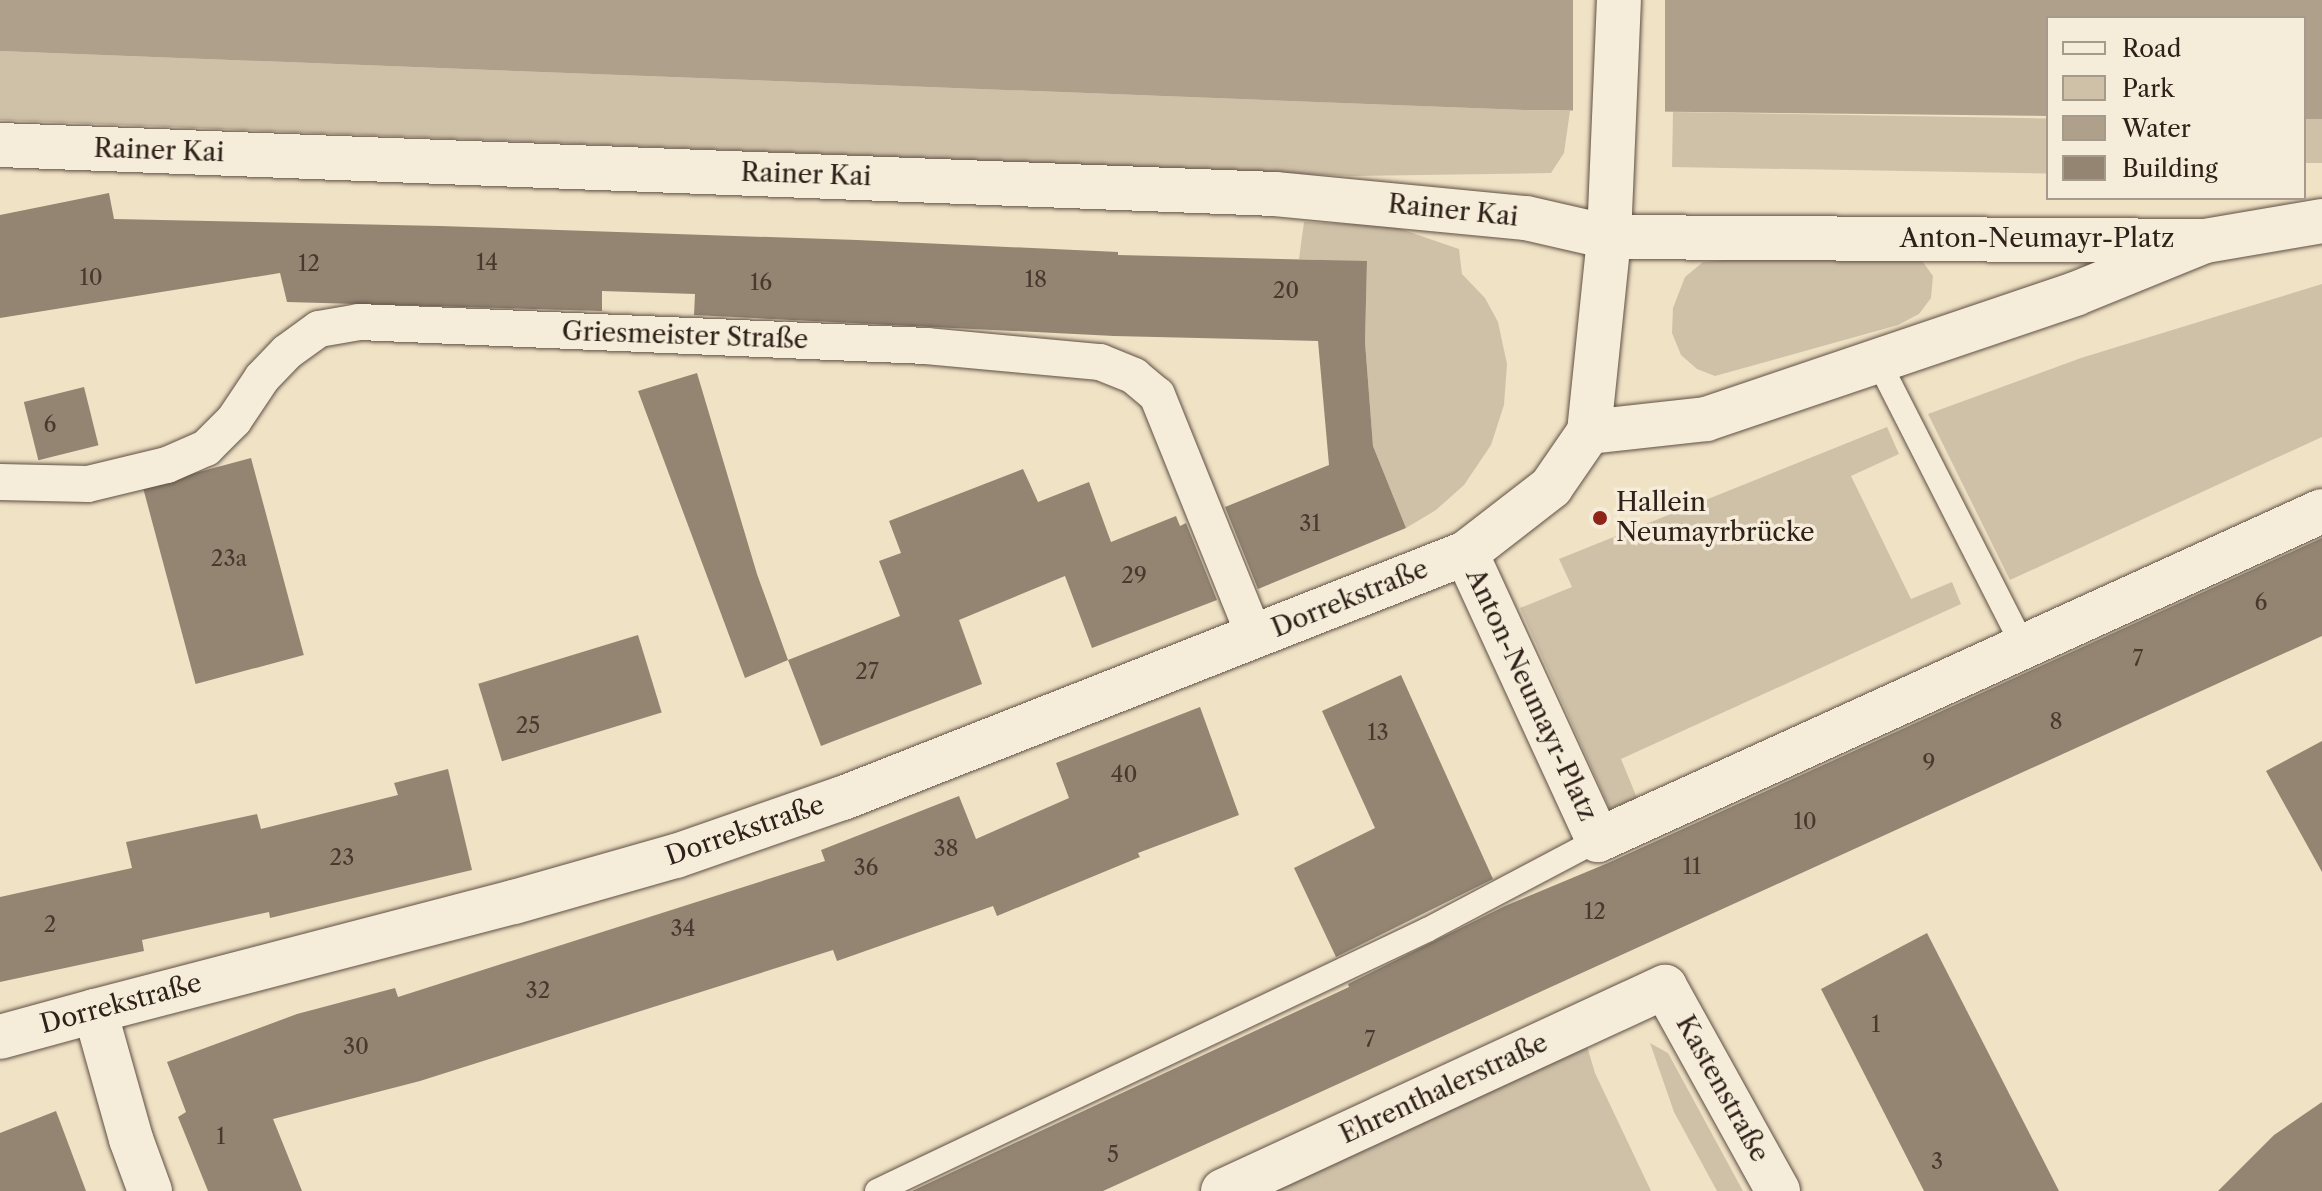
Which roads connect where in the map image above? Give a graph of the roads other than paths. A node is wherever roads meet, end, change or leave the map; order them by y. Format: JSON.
{"nodes":[{"id":1,"x":1619,"y":0,"type":"edge"},
{"id":2,"x":0,"y":145,"type":"edge"},
{"id":3,"x":2322,"y":221,"type":"edge"},
{"id":4,"x":1609,"y":237,"type":"junction"},
{"id":5,"x":2205,"y":241,"type":"junction"},
{"id":6,"x":1877,"y":359,"type":"junction"},
{"id":7,"x":1589,"y":432,"type":"junction"},
{"id":8,"x":0,"y":482,"type":"edge"},
{"id":9,"x":2322,"y":511,"type":"edge"},
{"id":10,"x":1466,"y":553,"type":"junction"},
{"id":11,"x":1255,"y":638,"type":"junction"},
{"id":12,"x":2024,"y":648,"type":"junction"},
{"id":13,"x":1598,"y":840,"type":"junction"},
{"id":14,"x":1665,"y":987,"type":"joint"},
{"id":15,"x":95,"y":1011,"type":"junction"},
{"id":16,"x":0,"y":1037,"type":"edge"},
{"id":17,"x":150,"y":1191,"type":"edge"},
{"id":18,"x":877,"y":1191,"type":"edge"},
{"id":19,"x":1223,"y":1191,"type":"edge"},
{"id":20,"x":1778,"y":1191,"type":"edge"}],
"edges":[{"from":1,"to":4,"type":"street"},
{"from":2,"to":4,"type":"street","name":"Rainer Kai"},
{"from":3,"to":5,"type":"street"},
{"from":4,"to":5,"type":"street","name":"Anton-Neumayr-Platz"},
{"from":4,"to":7,"type":"street","name":"Anton-Neumayr-Platz"},
{"from":5,"to":6,"type":"street","name":"Anton-Neumayr-Platz"},
{"from":6,"to":7,"type":"street","name":"Anton-Neumayr-Platz"},
{"from":6,"to":12,"type":"lane"},
{"from":7,"to":10,"type":"street","name":"Anton-Neumayr-Platz"},
{"from":8,"to":11,"type":"street","name":"Griesmeister Straße"},
{"from":9,"to":12,"type":"street","name":"Anton-Neumayr-Platz"},
{"from":10,"to":11,"type":"street","name":"Dorrekstraße"},
{"from":10,"to":13,"type":"street","name":"Anton-Neumayr-Platz"},
{"from":11,"to":15,"type":"street","name":"Dorrekstraße"},
{"from":12,"to":13,"type":"street","name":"Anton-Neumayr-Platz"},
{"from":13,"to":18,"type":"lane"},
{"from":14,"to":19,"type":"street","name":"Ehrenthalerstraße"},
{"from":14,"to":20,"type":"street","name":"Kastenstraße"},
{"from":15,"to":16,"type":"street","name":"Dorrekstraße"},
{"from":15,"to":17,"type":"street"}]}
